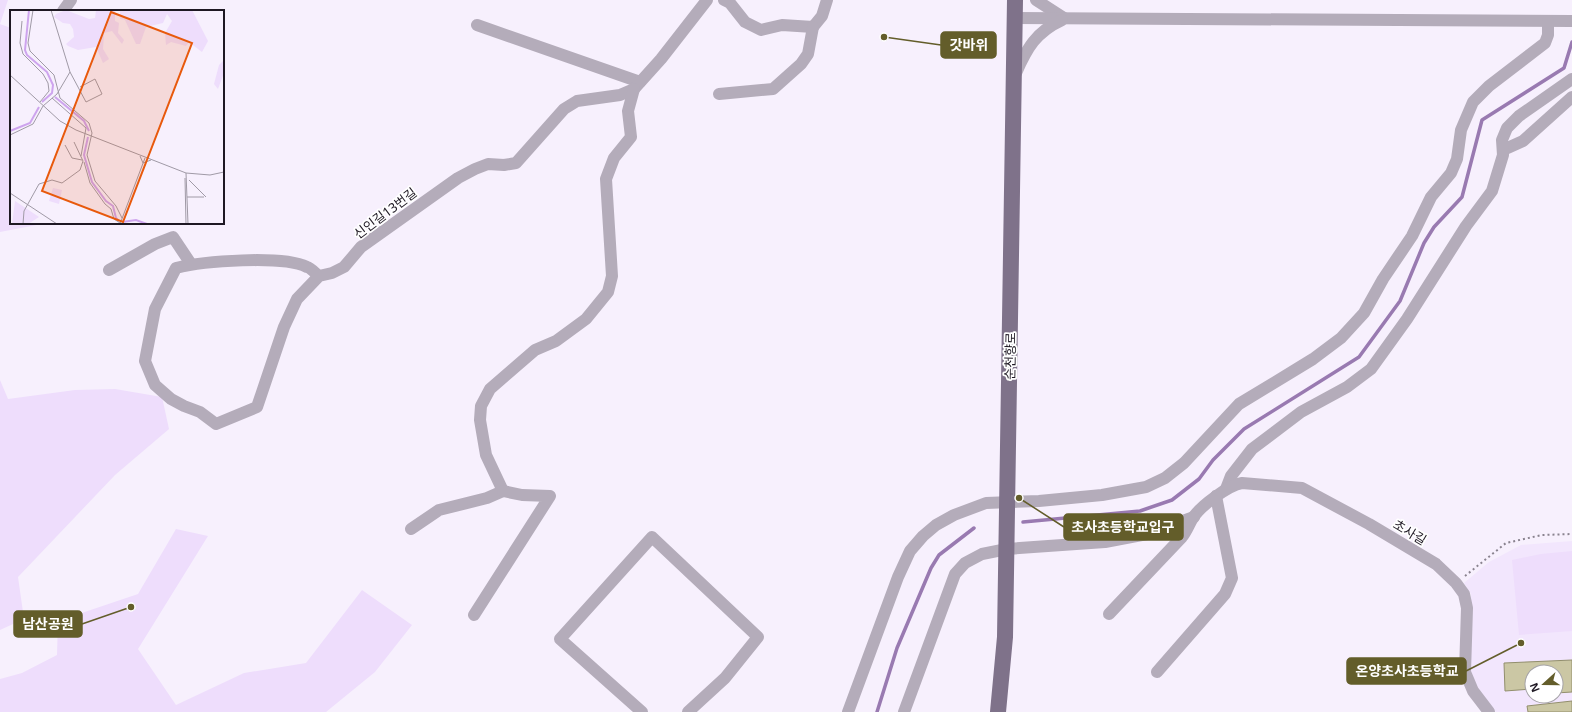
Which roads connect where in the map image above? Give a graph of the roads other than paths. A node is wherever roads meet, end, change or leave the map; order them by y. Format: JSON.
{"nodes":[{"id":1,"x":71,"y":0,"type":"edge"},
{"id":2,"x":707,"y":0,"type":"edge"},
{"id":3,"x":724,"y":0,"type":"edge"},
{"id":4,"x":827,"y":0,"type":"edge"},
{"id":5,"x":1015,"y":0,"type":"edge"},
{"id":6,"x":1036,"y":0,"type":"edge"},
{"id":7,"x":64,"y":10,"type":"edge"},
{"id":8,"x":1015,"y":18,"type":"junction"},
{"id":9,"x":1065,"y":18,"type":"junction"},
{"id":10,"x":1548,"y":21,"type":"junction"},
{"id":11,"x":1572,"y":21,"type":"edge"},
{"id":12,"x":477,"y":25,"type":"dead end"},
{"id":13,"x":814,"y":28,"type":"junction"},
{"id":14,"x":1014,"y":76,"type":"junction"},
{"id":15,"x":1572,"y":79,"type":"edge"},
{"id":16,"x":637,"y":85,"type":"junction"},
{"id":17,"x":719,"y":94,"type":"dead end"},
{"id":18,"x":1572,"y":97,"type":"edge"},
{"id":19,"x":1503,"y":150,"type":"junction"},
{"id":20,"x":191,"y":264,"type":"junction"},
{"id":21,"x":109,"y":270,"type":"dead end"},
{"id":22,"x":318,"y":276,"type":"junction"},
{"id":23,"x":503,"y":491,"type":"junction"},
{"id":24,"x":1221,"y":493,"type":"junction"},
{"id":25,"x":1008,"y":502,"type":"junction"},
{"id":26,"x":1194,"y":517,"type":"junction"},
{"id":27,"x":411,"y":529,"type":"dead end"},
{"id":28,"x":1007,"y":550,"type":"junction"},
{"id":29,"x":1109,"y":614,"type":"dead end"},
{"id":30,"x":474,"y":615,"type":"dead end"},
{"id":31,"x":1157,"y":672,"type":"dead end"},
{"id":32,"x":642,"y":712,"type":"edge"},
{"id":33,"x":688,"y":712,"type":"edge"},
{"id":34,"x":848,"y":712,"type":"edge"},
{"id":35,"x":904,"y":712,"type":"edge"},
{"id":36,"x":998,"y":712,"type":"edge"},
{"id":37,"x":1488,"y":712,"type":"edge"}],
"edges":[{"from":1,"to":7,"type":"street"},
{"from":2,"to":16,"type":"street","name":"신인길13번길"},
{"from":3,"to":13,"type":"street"},
{"from":4,"to":13,"type":"street"},
{"from":5,"to":8,"type":"main road","name":"순천향로"},
{"from":6,"to":9,"type":"street"},
{"from":8,"to":9,"type":"street"},
{"from":8,"to":14,"type":"main road","name":"순천향로"},
{"from":9,"to":10,"type":"street"},
{"from":9,"to":14,"type":"street"},
{"from":10,"to":11,"type":"street"},
{"from":10,"to":25,"type":"street"},
{"from":12,"to":16,"type":"street"},
{"from":13,"to":17,"type":"street"},
{"from":14,"to":25,"type":"main road","name":"순천향로"},
{"from":15,"to":19,"type":"street"},
{"from":16,"to":22,"type":"street","name":"신인길13번길"},
{"from":16,"to":23,"type":"street"},
{"from":18,"to":19,"type":"street"},
{"from":19,"to":24,"type":"street"},
{"from":20,"to":21,"type":"street"},
{"from":20,"to":22,"type":"street"},
{"from":20,"to":22,"type":"street"},
{"from":23,"to":27,"type":"street"},
{"from":23,"to":30,"type":"street"},
{"from":24,"to":26,"type":"street"},
{"from":24,"to":31,"type":"street"},
{"from":24,"to":37,"type":"street","name":"초사길"},
{"from":25,"to":28,"type":"main road","name":"순천향로"},
{"from":25,"to":34,"type":"street"},
{"from":26,"to":28,"type":"street"},
{"from":26,"to":29,"type":"street"},
{"from":28,"to":35,"type":"street"},
{"from":28,"to":36,"type":"main road","name":"순천향로"},
{"from":32,"to":33,"type":"street"}]}
